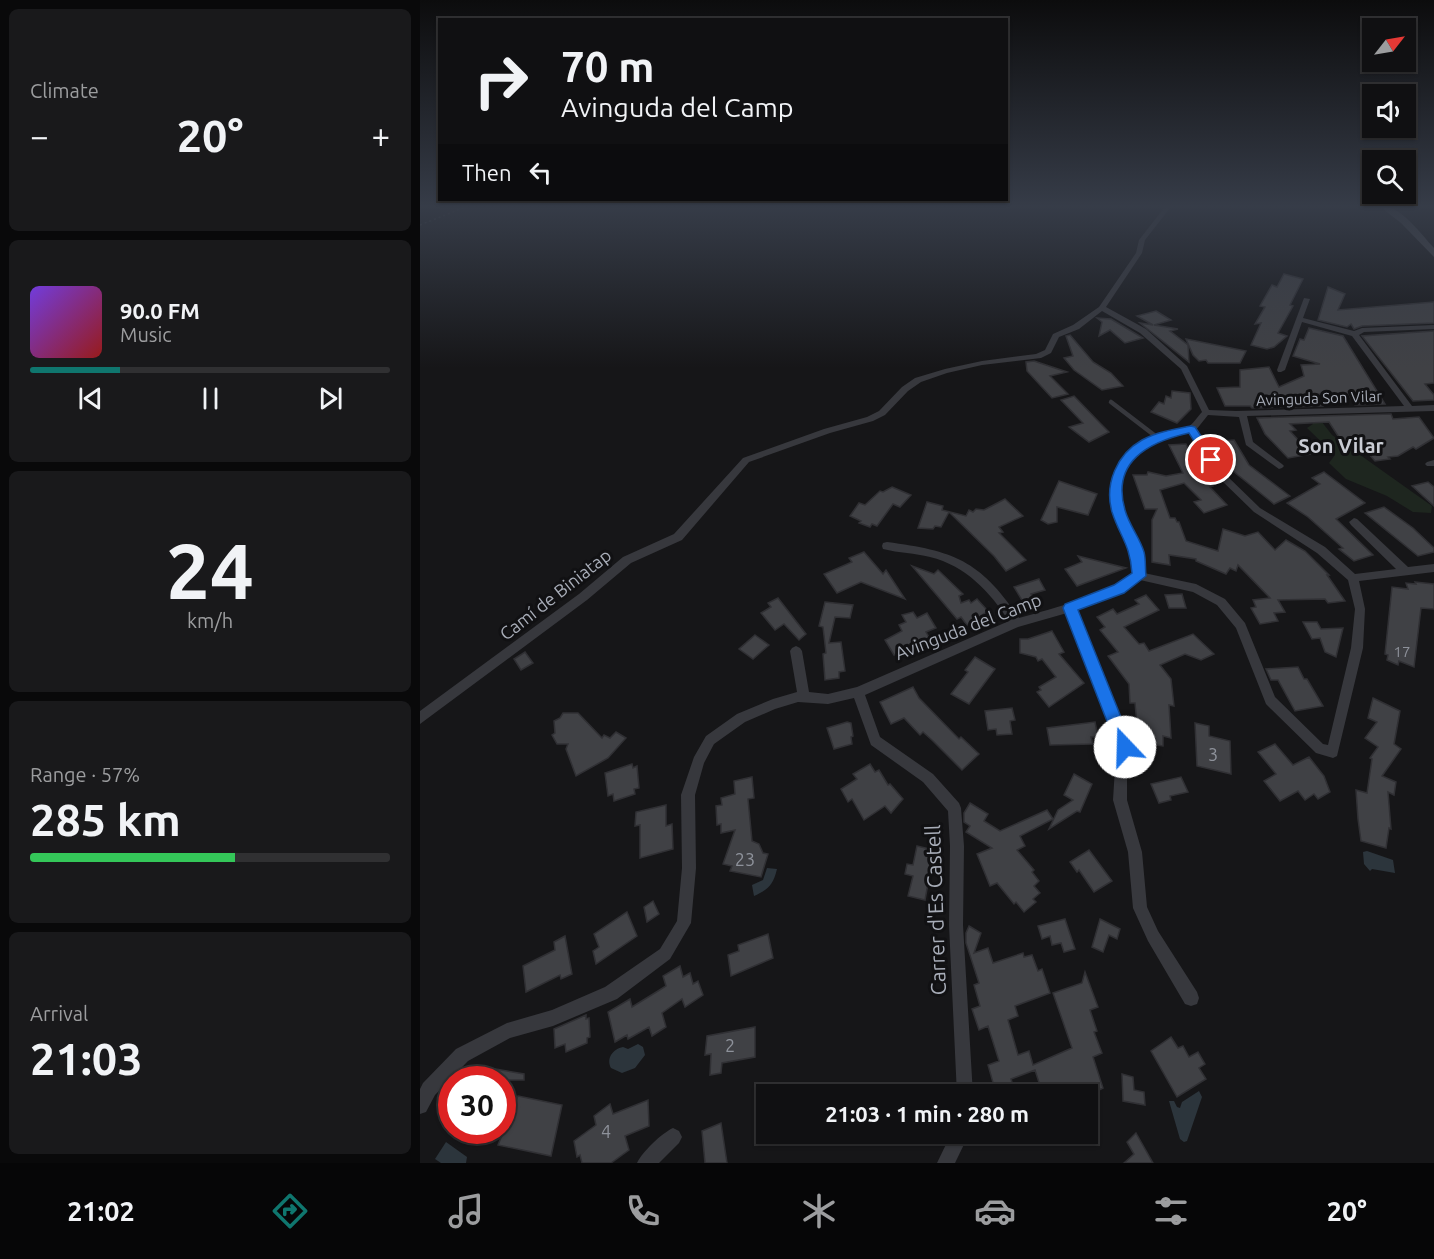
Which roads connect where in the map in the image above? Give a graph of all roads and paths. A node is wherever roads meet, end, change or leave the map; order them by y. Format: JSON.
{"nodes":[{"id":1,"x":1135,"y":259,"type":"edge"},
{"id":2,"x":1306,"y":299,"type":"dead end"},
{"id":3,"x":1102,"y":308,"type":"junction"},
{"id":4,"x":1300,"y":319,"type":"junction"},
{"id":5,"x":1434,"y":327,"type":"edge"},
{"id":6,"x":1355,"y":334,"type":"junction"},
{"id":7,"x":1281,"y":370,"type":"dead end"},
{"id":8,"x":1111,"y":402,"type":"dead end"},
{"id":9,"x":1434,"y":408,"type":"edge"},
{"id":10,"x":1410,"y":409,"type":"junction"},
{"id":11,"x":1206,"y":412,"type":"junction"},
{"id":12,"x":1242,"y":413,"type":"junction"},
{"id":13,"x":1191,"y":429,"type":"junction"},
{"id":14,"x":1158,"y":438,"type":"junction"},
{"id":15,"x":1279,"y":466,"type":"dead end"},
{"id":16,"x":1354,"y":522,"type":"dead end"},
{"id":17,"x":887,"y":546,"type":"dead end"},
{"id":18,"x":1434,"y":568,"type":"edge"},
{"id":19,"x":1404,"y":570,"type":"junction"},
{"id":20,"x":1139,"y":576,"type":"junction"},
{"id":21,"x":1353,"y":578,"type":"junction"},
{"id":22,"x":1070,"y":608,"type":"junction"},
{"id":23,"x":1016,"y":623,"type":"junction"},
{"id":24,"x":796,"y":651,"type":"dead end"},
{"id":25,"x":858,"y":692,"type":"junction"},
{"id":26,"x":804,"y":698,"type":"junction"},
{"id":27,"x":420,"y":718,"type":"edge"},
{"id":28,"x":1191,"y":998,"type":"dead end"},
{"id":29,"x":964,"y":1084,"type":"edge"},
{"id":30,"x":420,"y":1106,"type":"edge"},
{"id":31,"x":673,"y":1137,"type":"dead end"},
{"id":32,"x":955,"y":1144,"type":"edge"},
{"id":33,"x":646,"y":1163,"type":"edge"},
{"id":34,"x":946,"y":1163,"type":"edge"}],
"edges":[{"from":1,"to":3,"type":"street","name":"Camí de Biniatap"},
{"from":2,"to":4,"type":"street"},
{"from":3,"to":11,"type":"street"},
{"from":3,"to":27,"type":"street","name":"Camí de Biniatap"},
{"from":4,"to":6,"type":"street"},
{"from":4,"to":7,"type":"street"},
{"from":5,"to":6,"type":"street"},
{"from":6,"to":10,"type":"street"},
{"from":8,"to":14,"type":"lane"},
{"from":9,"to":10,"type":"street","name":"Avinguda Son Vilar"},
{"from":10,"to":12,"type":"street","name":"Avinguda Son Vilar"},
{"from":11,"to":12,"type":"street","name":"Avinguda Son Vilar"},
{"from":11,"to":13,"type":"street"},
{"from":12,"to":15,"type":"street"},
{"from":13,"to":14,"type":"street"},
{"from":13,"to":21,"type":"street"},
{"from":14,"to":20,"type":"street"},
{"from":16,"to":19,"type":"street"},
{"from":17,"to":23,"type":"street"},
{"from":18,"to":19,"type":"street"},
{"from":19,"to":21,"type":"street"},
{"from":20,"to":21,"type":"street"},
{"from":20,"to":22,"type":"street","name":"Avinguda del Camp"},
{"from":22,"to":23,"type":"street","name":"Avinguda del Camp"},
{"from":22,"to":28,"type":"street"},
{"from":23,"to":25,"type":"street","name":"Avinguda del Camp"},
{"from":24,"to":26,"type":"street"},
{"from":25,"to":26,"type":"street","name":"Avinguda del Camp"},
{"from":25,"to":29,"type":"street","name":"Carrer d'Es Castell"},
{"from":26,"to":30,"type":"street","name":"Avinguda del Camp"},
{"from":31,"to":33,"type":"street"},
{"from":32,"to":34,"type":"street"}]}
